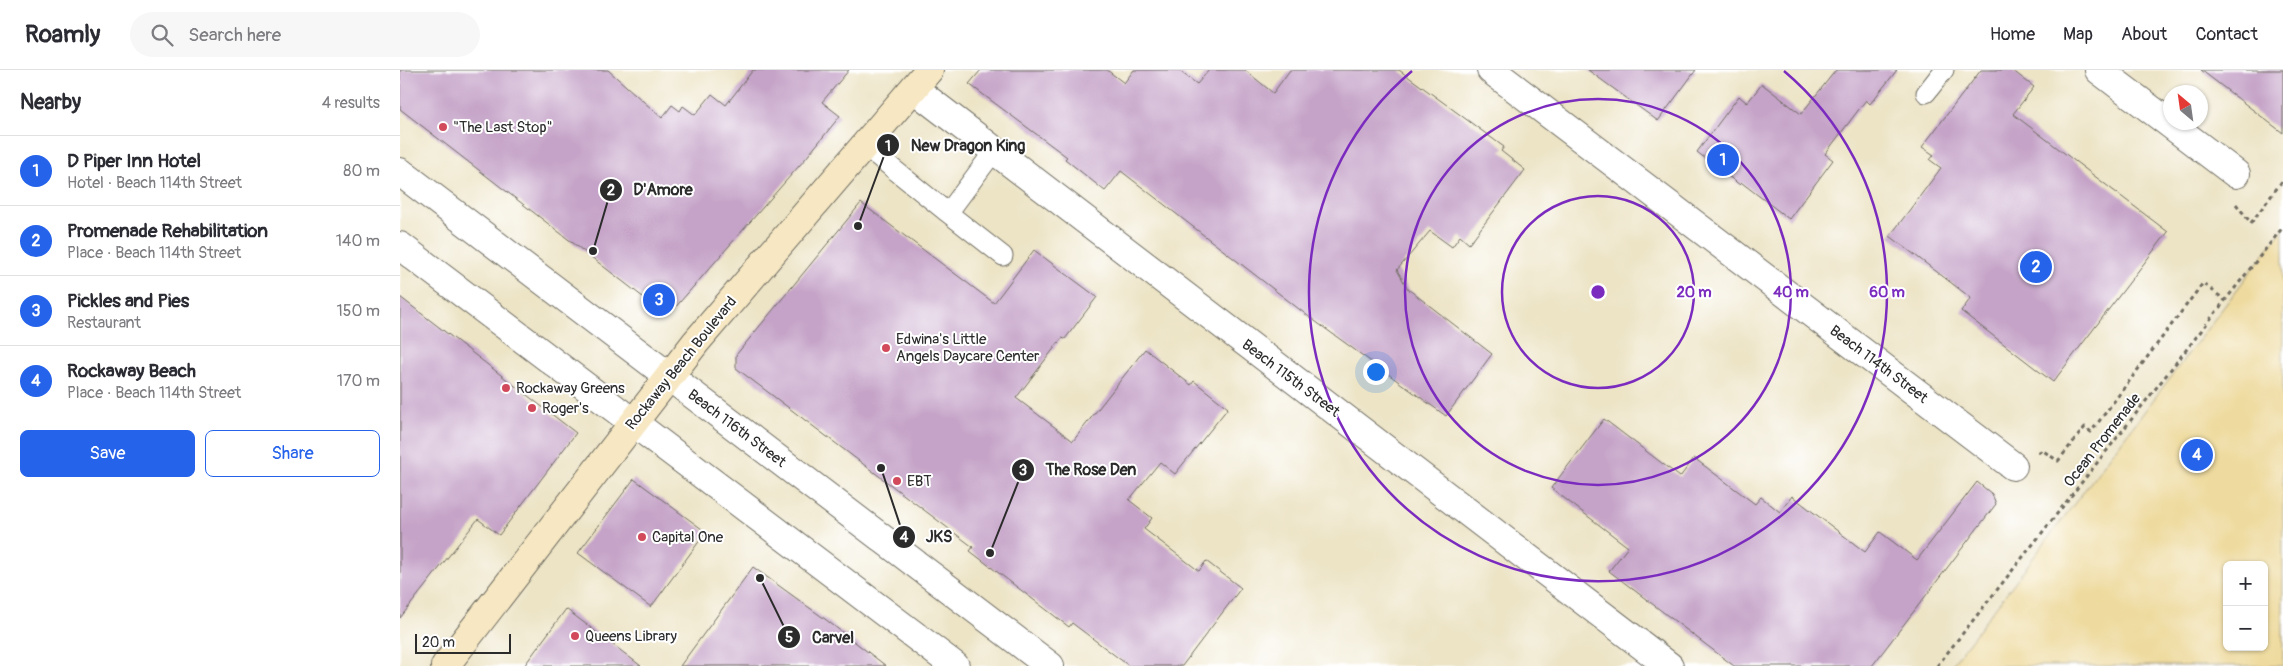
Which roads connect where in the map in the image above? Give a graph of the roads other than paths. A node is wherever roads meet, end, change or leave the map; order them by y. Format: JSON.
{"nodes":[{"id":1,"x":1491,"y":70,"type":"edge"},
{"id":2,"x":1944,"y":70,"type":"edge"},
{"id":3,"x":2099,"y":70,"type":"edge"},
{"id":4,"x":922,"y":80,"type":"edge"},
{"id":5,"x":1926,"y":93,"type":"dead end"},
{"id":6,"x":865,"y":146,"type":"junction"},
{"id":7,"x":994,"y":151,"type":"junction"},
{"id":8,"x":400,"y":172,"type":"edge"},
{"id":9,"x":2236,"y":174,"type":"dead end"},
{"id":10,"x":948,"y":213,"type":"junction"},
{"id":11,"x":400,"y":246,"type":"edge"},
{"id":12,"x":1003,"y":256,"type":"dead end"},
{"id":13,"x":669,"y":375,"type":"junction"},
{"id":14,"x":632,"y":423,"type":"junction"},
{"id":15,"x":2014,"y":466,"type":"road end"},
{"id":16,"x":445,"y":666,"type":"edge"},
{"id":17,"x":955,"y":666,"type":"edge"},
{"id":18,"x":1050,"y":666,"type":"edge"},
{"id":19,"x":1669,"y":666,"type":"edge"}],
"edges":[{"from":1,"to":15,"type":"street","name":"Beach 114th Street"},
{"from":2,"to":5,"type":"lane"},
{"from":3,"to":9,"type":"street"},
{"from":4,"to":6,"type":"street","name":"Rockaway Beach Boulevard"},
{"from":4,"to":7,"type":"street","name":"Beach 115th Street"},
{"from":6,"to":10,"type":"lane"},
{"from":6,"to":13,"type":"street","name":"Rockaway Beach Boulevard"},
{"from":7,"to":10,"type":"lane"},
{"from":7,"to":19,"type":"street","name":"Beach 115th Street"},
{"from":8,"to":13,"type":"street","name":"Beach 116th Street"},
{"from":10,"to":12,"type":"lane"},
{"from":11,"to":14,"type":"street"},
{"from":13,"to":14,"type":"street","name":"Rockaway Beach Boulevard"},
{"from":13,"to":18,"type":"street","name":"Beach 116th Street"},
{"from":14,"to":16,"type":"street","name":"Rockaway Beach Boulevard"},
{"from":14,"to":17,"type":"street"}]}
